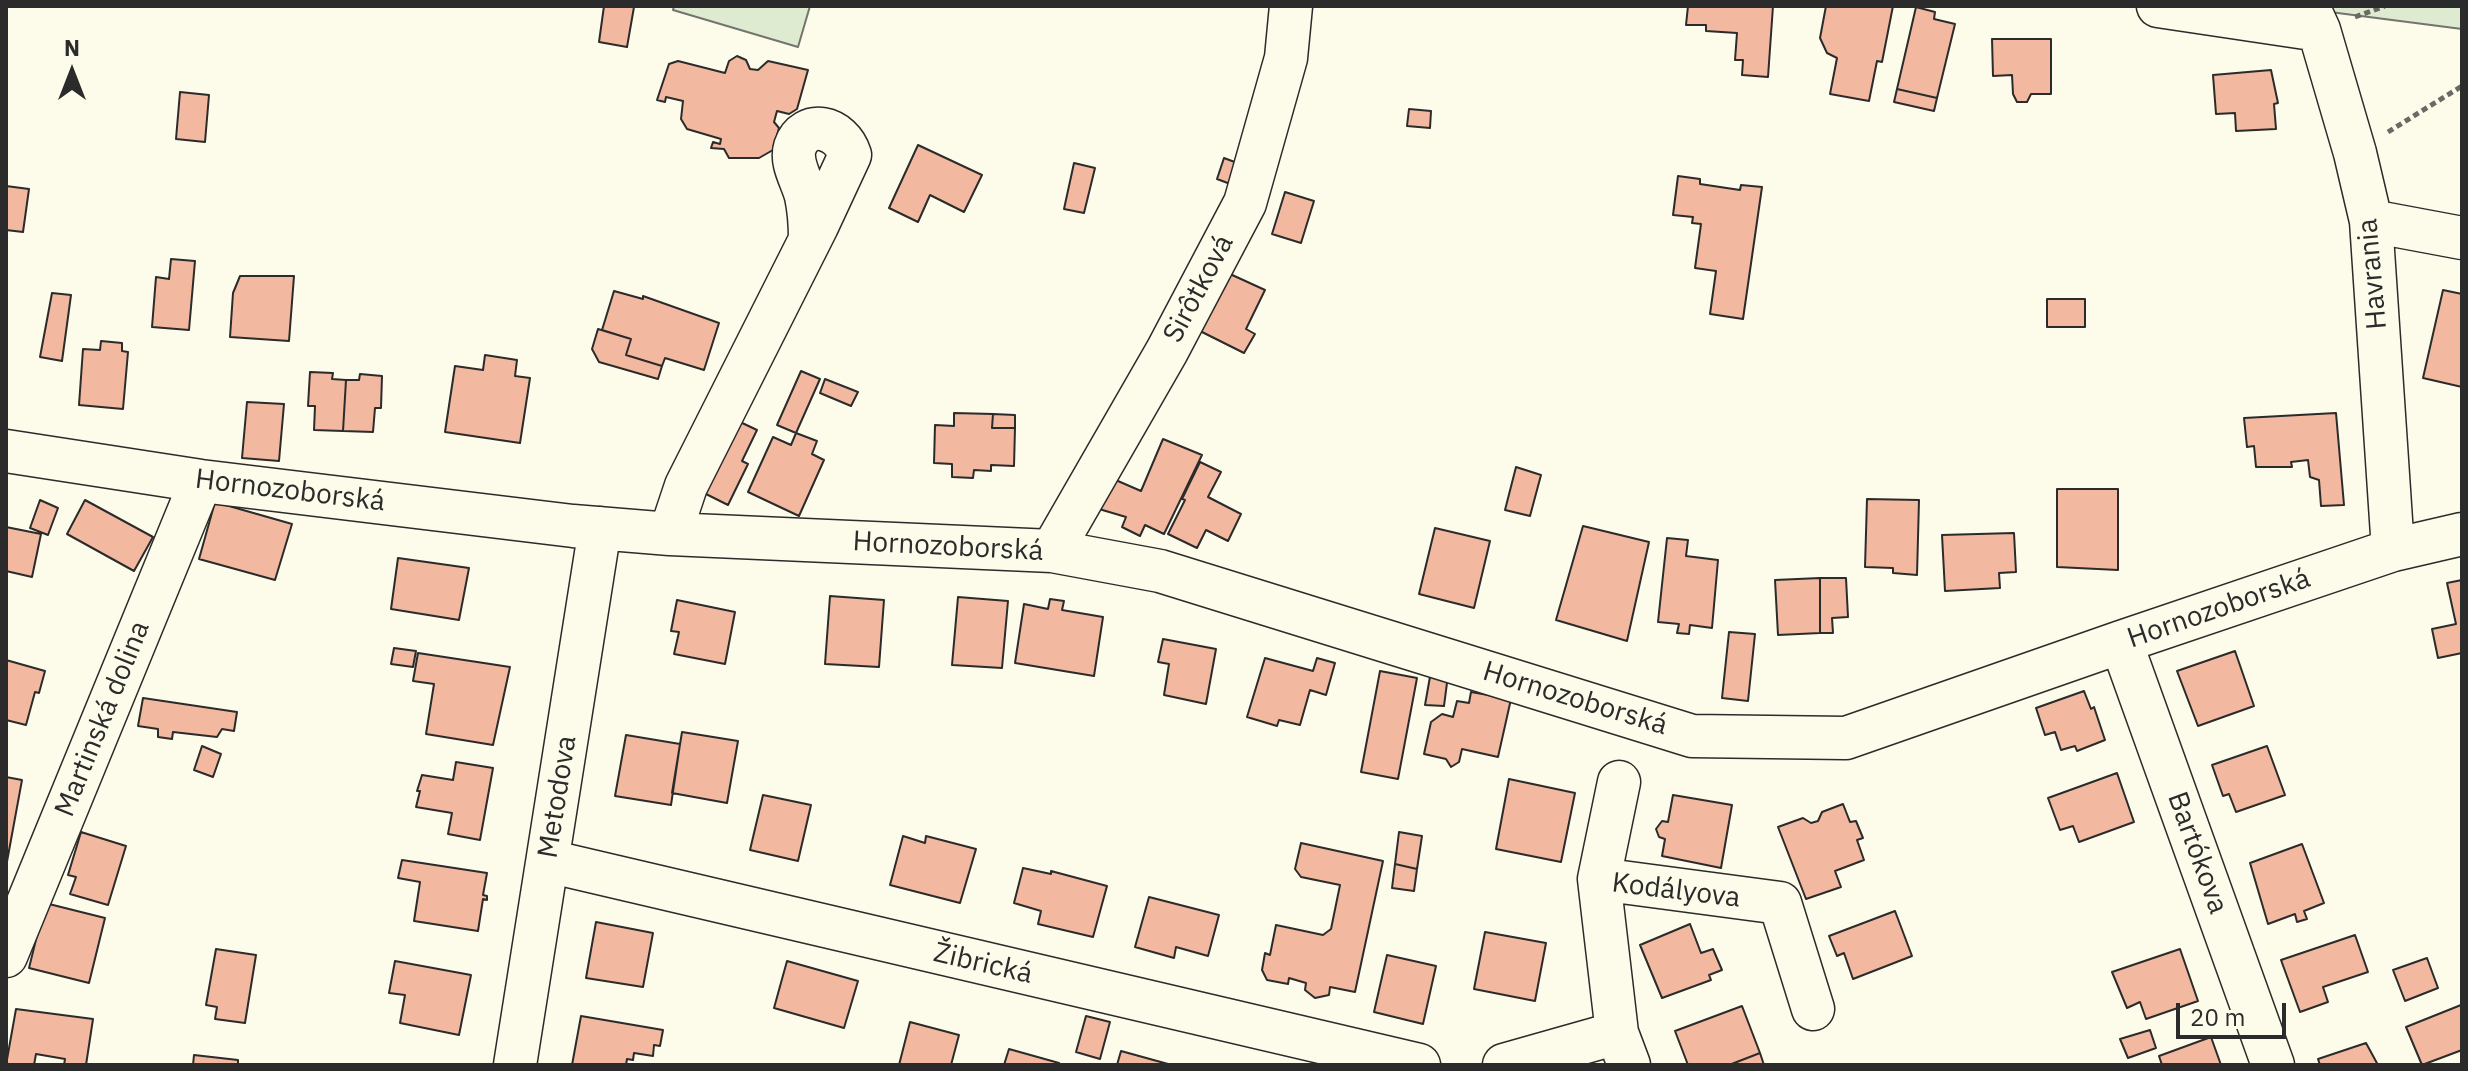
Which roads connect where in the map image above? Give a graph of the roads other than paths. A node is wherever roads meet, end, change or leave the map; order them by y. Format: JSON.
{"nodes":[{"id":1,"x":1291,"y":6,"type":"edge"},
{"id":2,"x":2158,"y":6,"type":"edge"},
{"id":3,"x":2314,"y":18,"type":"edge"},
{"id":4,"x":2371,"y":221,"type":"junction"},
{"id":5,"x":2462,"y":238,"type":"edge"},
{"id":6,"x":810,"y":240,"type":"dead end"},
{"id":7,"x":6,"y":451,"type":"edge"},
{"id":8,"x":201,"y":481,"type":"junction"},
{"id":9,"x":600,"y":528,"type":"junction"},
{"id":10,"x":670,"y":534,"type":"junction"},
{"id":11,"x":2462,"y":534,"type":"edge"},
{"id":12,"x":2393,"y":550,"type":"junction"},
{"id":13,"x":1052,"y":551,"type":"junction"},
{"id":14,"x":2121,"y":642,"type":"junction"},
{"id":15,"x":1619,"y":782,"type":"dead end"},
{"id":16,"x":548,"y":861,"type":"junction"},
{"id":17,"x":1599,"y":879,"type":"junction"},
{"id":18,"x":6,"y":956,"type":"edge"},
{"id":19,"x":1813,"y":1009,"type":"dead end"},
{"id":20,"x":1623,"y":1049,"type":"edge"},
{"id":21,"x":515,"y":1065,"type":"edge"},
{"id":22,"x":1419,"y":1065,"type":"edge"},
{"id":23,"x":1504,"y":1065,"type":"edge"},
{"id":24,"x":2273,"y":1065,"type":"edge"}],
"edges":[{"from":1,"to":13,"type":"street","name":"Sirôtková"},
{"from":2,"to":3,"type":"street"},
{"from":3,"to":4,"type":"street","name":"Havrania"},
{"from":4,"to":5,"type":"street"},
{"from":4,"to":12,"type":"street","name":"Havrania"},
{"from":6,"to":10,"type":"street"},
{"from":7,"to":8,"type":"street","name":"Hornozoborská"},
{"from":8,"to":9,"type":"street","name":"Hornozoborská"},
{"from":8,"to":18,"type":"street","name":"Martinská dolina"},
{"from":9,"to":10,"type":"street","name":"Hornozoborská"},
{"from":9,"to":16,"type":"street","name":"Metodova"},
{"from":10,"to":13,"type":"street","name":"Hornozoborská"},
{"from":11,"to":12,"type":"street","name":"Hornozoborská"},
{"from":12,"to":14,"type":"street","name":"Hornozoborská"},
{"from":13,"to":14,"type":"street","name":"Hornozoborská"},
{"from":14,"to":24,"type":"street","name":"Bartókova"},
{"from":15,"to":17,"type":"street"},
{"from":16,"to":21,"type":"street","name":"Metodova"},
{"from":16,"to":22,"type":"street","name":"Žibrická"},
{"from":17,"to":19,"type":"street","name":"Kodályova"},
{"from":17,"to":20,"type":"street","name":"Kodályova"},
{"from":20,"to":23,"type":"street"}]}
